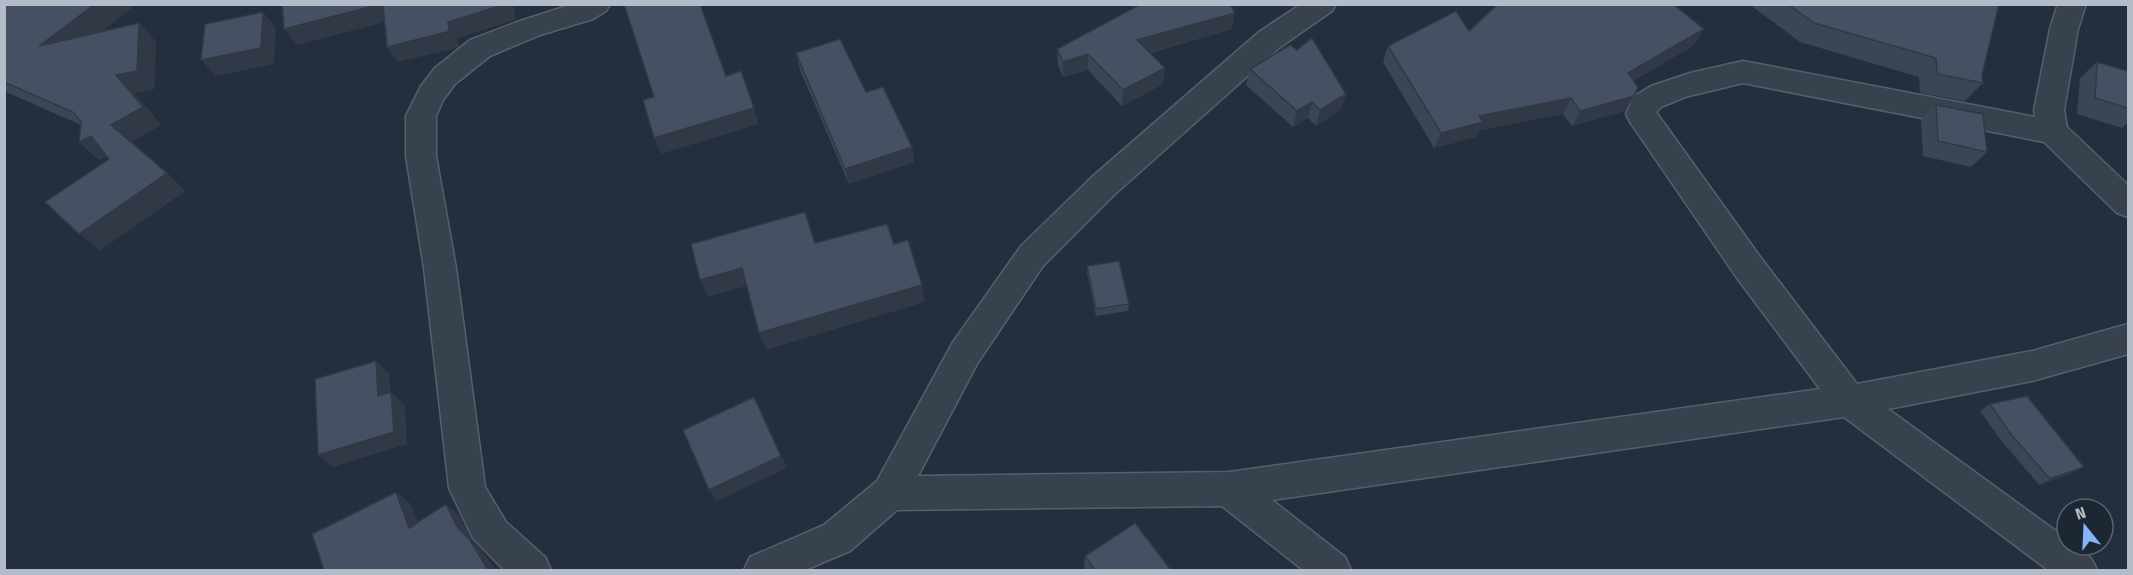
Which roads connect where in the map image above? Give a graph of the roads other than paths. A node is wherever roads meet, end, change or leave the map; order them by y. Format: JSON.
{"nodes":[{"id":1,"x":596,"y":4,"type":"edge"},
{"id":2,"x":1322,"y":4,"type":"edge"},
{"id":3,"x":2072,"y":4,"type":"edge"},
{"id":4,"x":2053,"y":132,"type":"junction"},
{"id":5,"x":2128,"y":204,"type":"edge"},
{"id":6,"x":2128,"y":339,"type":"edge"},
{"id":7,"x":1849,"y":401,"type":"junction"},
{"id":8,"x":1229,"y":489,"type":"junction"},
{"id":9,"x":890,"y":493,"type":"junction"},
{"id":10,"x":532,"y":570,"type":"edge"},
{"id":11,"x":763,"y":570,"type":"edge"},
{"id":12,"x":1332,"y":570,"type":"edge"},
{"id":13,"x":2079,"y":570,"type":"edge"}],
"edges":[{"from":1,"to":10,"type":"street"},
{"from":2,"to":9,"type":"street"},
{"from":3,"to":4,"type":"street"},
{"from":4,"to":5,"type":"street"},
{"from":4,"to":7,"type":"street"},
{"from":6,"to":7,"type":"street"},
{"from":7,"to":8,"type":"street"},
{"from":7,"to":13,"type":"street"},
{"from":8,"to":9,"type":"street"},
{"from":8,"to":12,"type":"street"},
{"from":9,"to":11,"type":"street"}]}
